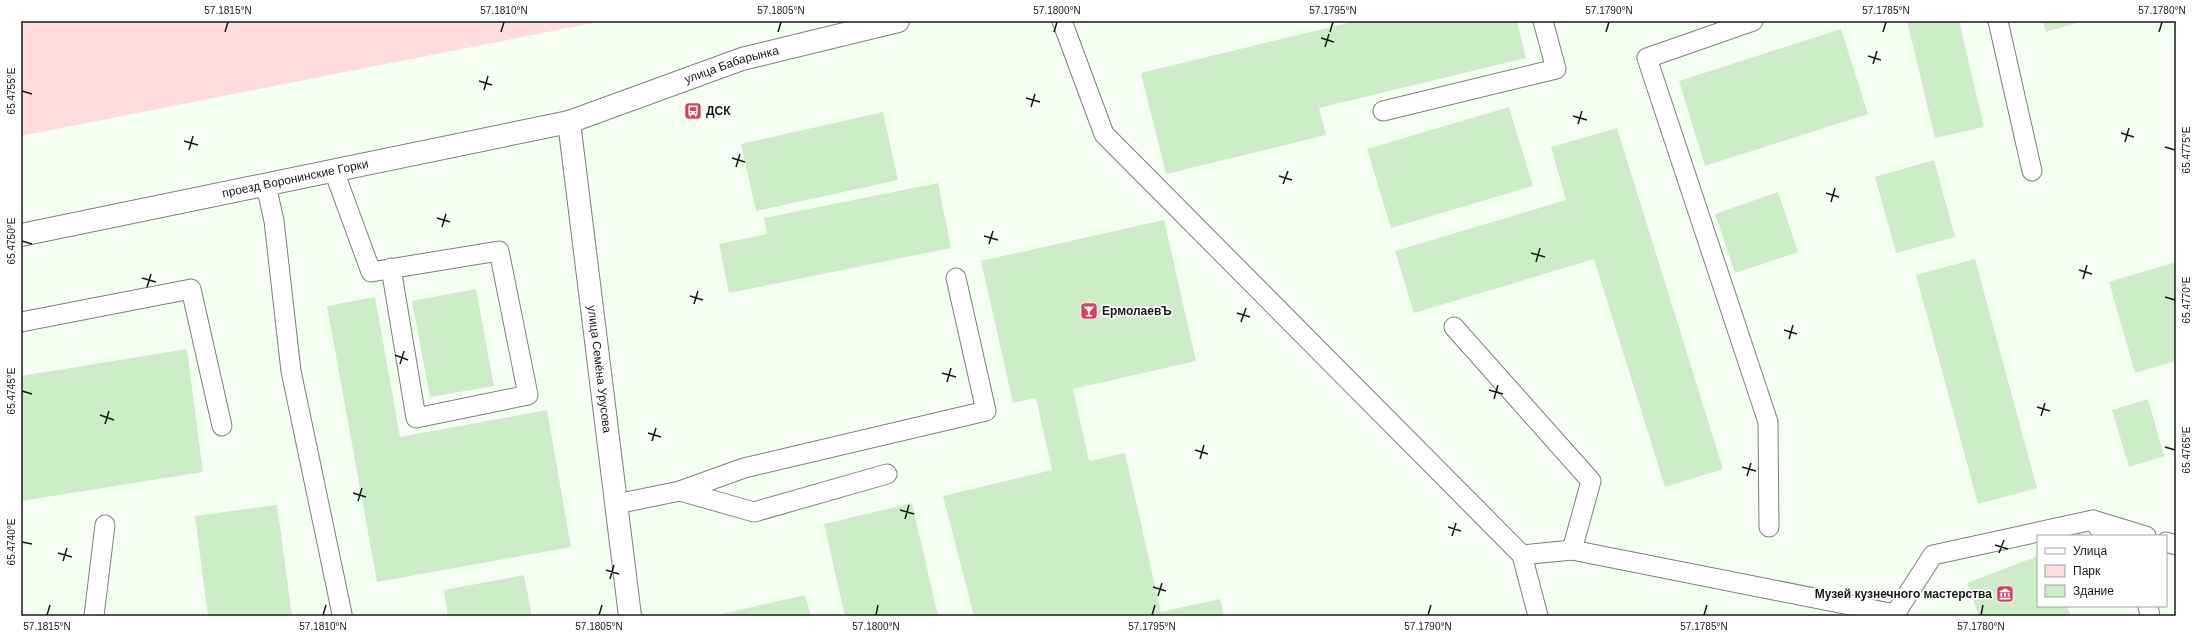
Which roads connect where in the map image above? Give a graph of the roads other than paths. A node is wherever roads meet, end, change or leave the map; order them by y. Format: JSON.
{"nodes":[{"id":1,"x":898,"y":21,"type":"edge"},
{"id":2,"x":1062,"y":21,"type":"edge"},
{"id":3,"x":1543,"y":21,"type":"edge"},
{"id":4,"x":1753,"y":21,"type":"edge"},
{"id":5,"x":1998,"y":21,"type":"edge"},
{"id":6,"x":1383,"y":111,"type":"dead end"},
{"id":7,"x":569,"y":122,"type":"junction"},
{"id":8,"x":334,"y":171,"type":"junction"},
{"id":9,"x":2032,"y":171,"type":"dead end"},
{"id":10,"x":266,"y":185,"type":"junction"},
{"id":11,"x":21,"y":235,"type":"edge"},
{"id":12,"x":391,"y":268,"type":"junction"},
{"id":13,"x":956,"y":278,"type":"dead end"},
{"id":14,"x":21,"y":322,"type":"edge"},
{"id":15,"x":1454,"y":327,"type":"dead end"},
{"id":16,"x":222,"y":426,"type":"dead end"},
{"id":17,"x":887,"y":474,"type":"dead end"},
{"id":18,"x":680,"y":491,"type":"junction"},
{"id":19,"x":616,"y":504,"type":"junction"},
{"id":20,"x":2093,"y":520,"type":"junction"},
{"id":21,"x":105,"y":526,"type":"dead end"},
{"id":22,"x":1769,"y":528,"type":"dead end"},
{"id":23,"x":2104,"y":535,"type":"edge"},
{"id":24,"x":2143,"y":535,"type":"edge"},
{"id":25,"x":1572,"y":550,"type":"junction"},
{"id":26,"x":1522,"y":555,"type":"junction"},
{"id":27,"x":342,"y":614,"type":"dead end"},
{"id":28,"x":1896,"y":615,"type":"edge"},
{"id":29,"x":94,"y":616,"type":"edge"},
{"id":30,"x":630,"y":616,"type":"edge"},
{"id":31,"x":1538,"y":616,"type":"edge"}],
"edges":[{"from":1,"to":7,"type":"street","name":"улица Бабарынка"},
{"from":2,"to":26,"type":"lane"},
{"from":3,"to":6,"type":"lane"},
{"from":4,"to":22,"type":"lane"},
{"from":5,"to":9,"type":"lane"},
{"from":7,"to":8,"type":"street","name":"проезд Воронинские Горки"},
{"from":7,"to":19,"type":"street","name":"улица Семёна Урусова"},
{"from":8,"to":10,"type":"street","name":"проезд Воронинские Горки"},
{"from":8,"to":12,"type":"lane"},
{"from":10,"to":11,"type":"street","name":"проезд Воронинские Горки"},
{"from":10,"to":27,"type":"lane"},
{"from":12,"to":12,"type":"lane"},
{"from":13,"to":18,"type":"lane"},
{"from":14,"to":16,"type":"lane"},
{"from":15,"to":25,"type":"lane"},
{"from":17,"to":18,"type":"lane"},
{"from":18,"to":19,"type":"lane"},
{"from":19,"to":30,"type":"street","name":"улица Семёна Урусова"},
{"from":20,"to":23,"type":"lane"},
{"from":20,"to":24,"type":"lane"},
{"from":20,"to":28,"type":"lane"},
{"from":21,"to":29,"type":"lane"},
{"from":25,"to":26,"type":"lane"},
{"from":25,"to":28,"type":"lane"},
{"from":26,"to":31,"type":"lane"}]}
